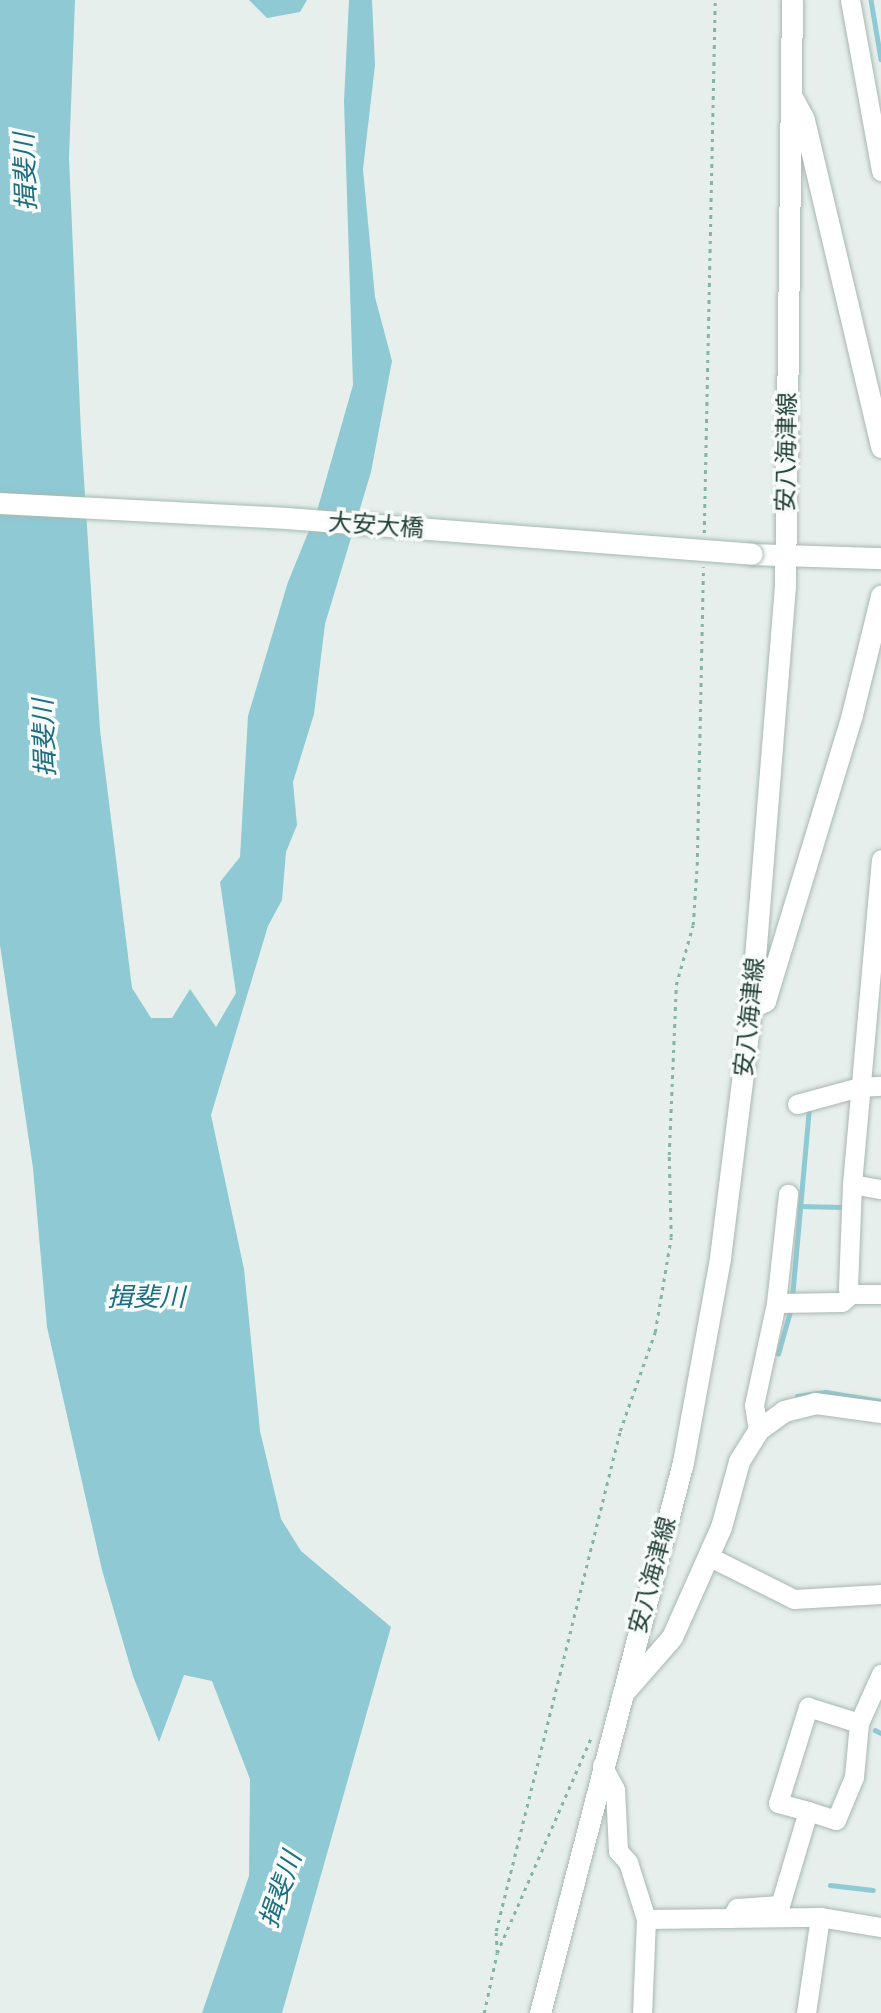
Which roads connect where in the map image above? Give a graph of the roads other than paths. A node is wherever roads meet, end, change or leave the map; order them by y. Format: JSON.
{"nodes":[{"id":1,"x":792,"y":0,"type":"edge"},
{"id":2,"x":850,"y":0,"type":"edge"},
{"id":3,"x":790,"y":94,"type":"junction"},
{"id":4,"x":881,"y":171,"type":"edge"},
{"id":5,"x":881,"y":447,"type":"edge"},
{"id":6,"x":0,"y":503,"type":"edge"},
{"id":7,"x":785,"y":553,"type":"junction"},
{"id":8,"x":881,"y":558,"type":"edge"},
{"id":9,"x":881,"y":596,"type":"edge"},
{"id":10,"x":881,"y":859,"type":"edge"},
{"id":11,"x":751,"y":1008,"type":"junction"},
{"id":12,"x":881,"y":1086,"type":"edge"},
{"id":13,"x":859,"y":1087,"type":"junction"},
{"id":14,"x":797,"y":1104,"type":"dead end"},
{"id":15,"x":852,"y":1184,"type":"junction"},
{"id":16,"x":881,"y":1189,"type":"edge"},
{"id":17,"x":788,"y":1194,"type":"dead end"},
{"id":18,"x":851,"y":1294,"type":"junction"},
{"id":19,"x":881,"y":1294,"type":"edge"},
{"id":20,"x":776,"y":1303,"type":"junction"},
{"id":21,"x":881,"y":1412,"type":"edge"},
{"id":22,"x":758,"y":1430,"type":"junction"},
{"id":23,"x":708,"y":1556,"type":"junction"},
{"id":24,"x":881,"y":1594,"type":"edge"},
{"id":25,"x":881,"y":1674,"type":"edge"},
{"id":26,"x":622,"y":1693,"type":"junction"},
{"id":27,"x":859,"y":1723,"type":"junction"},
{"id":28,"x":602,"y":1765,"type":"junction"},
{"id":29,"x":808,"y":1811,"type":"junction"},
{"id":30,"x":820,"y":1917,"type":"junction"},
{"id":31,"x":732,"y":1918,"type":"junction"},
{"id":32,"x":646,"y":1919,"type":"junction"},
{"id":33,"x":881,"y":1927,"type":"edge"},
{"id":34,"x":540,"y":2013,"type":"edge"},
{"id":35,"x":642,"y":2013,"type":"edge"},
{"id":36,"x":806,"y":2013,"type":"edge"}],
"edges":[{"from":1,"to":3,"type":"main road","name":"安八海津線"},
{"from":2,"to":4,"type":"street"},
{"from":3,"to":5,"type":"main road"},
{"from":3,"to":7,"type":"main road","name":"安八海津線"},
{"from":6,"to":7,"type":"main road","name":"大安大橋","bridge":true},
{"from":7,"to":8,"type":"main road","name":"大安大橋"},
{"from":7,"to":11,"type":"main road","name":"安八海津線"},
{"from":9,"to":11,"type":"main road"},
{"from":10,"to":13,"type":"street"},
{"from":11,"to":26,"type":"main road","name":"安八海津線"},
{"from":12,"to":13,"type":"street"},
{"from":13,"to":14,"type":"street"},
{"from":13,"to":15,"type":"street"},
{"from":15,"to":16,"type":"street"},
{"from":15,"to":18,"type":"street"},
{"from":17,"to":20,"type":"street"},
{"from":18,"to":19,"type":"street"},
{"from":18,"to":20,"type":"street"},
{"from":20,"to":22,"type":"street"},
{"from":21,"to":22,"type":"main road"},
{"from":22,"to":23,"type":"main road"},
{"from":23,"to":24,"type":"street"},
{"from":23,"to":26,"type":"main road"},
{"from":25,"to":27,"type":"street"},
{"from":26,"to":28,"type":"main road","name":"安八海津線"},
{"from":27,"to":29,"type":"street"},
{"from":27,"to":29,"type":"street"},
{"from":28,"to":32,"type":"street"},
{"from":28,"to":34,"type":"main road","name":"安八海津線"},
{"from":29,"to":31,"type":"street"},
{"from":30,"to":31,"type":"street"},
{"from":30,"to":33,"type":"street"},
{"from":30,"to":36,"type":"street"},
{"from":31,"to":32,"type":"street"},
{"from":32,"to":35,"type":"street"}]}
